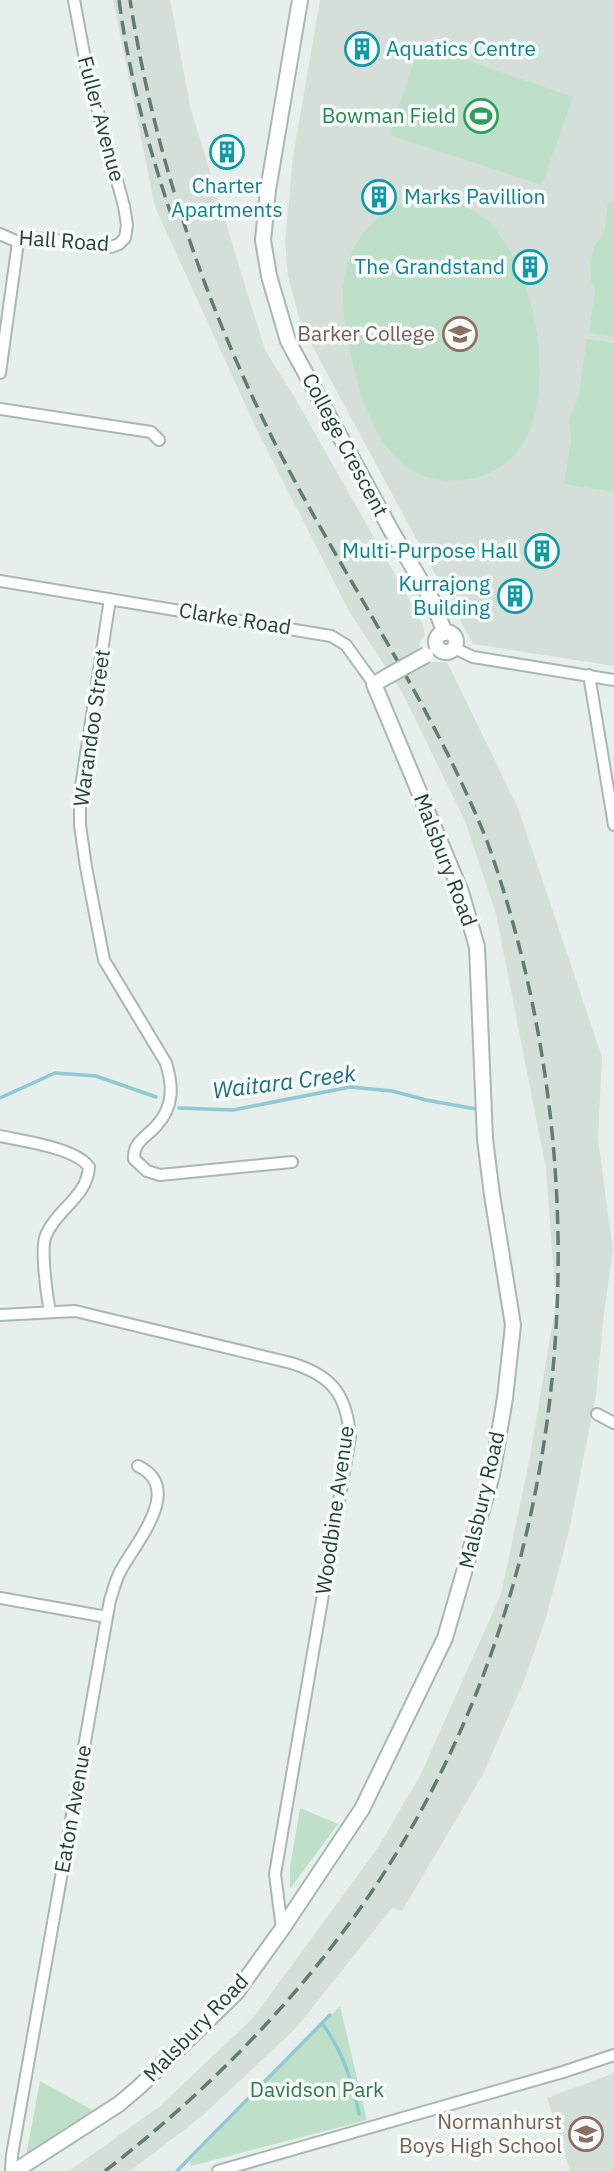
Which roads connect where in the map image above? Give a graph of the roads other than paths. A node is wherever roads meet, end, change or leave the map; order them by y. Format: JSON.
{"nodes":[{"id":1,"x":74,"y":0,"type":"edge"},
{"id":2,"x":300,"y":0,"type":"edge"},
{"id":3,"x":0,"y":234,"type":"edge"},
{"id":4,"x":125,"y":238,"type":"joint"},
{"id":5,"x":18,"y":242,"type":"junction"},
{"id":6,"x":0,"y":373,"type":"edge"},
{"id":7,"x":0,"y":409,"type":"edge"},
{"id":8,"x":159,"y":440,"type":"dead end"},
{"id":9,"x":0,"y":581,"type":"edge"},
{"id":10,"x":110,"y":599,"type":"junction"},
{"id":11,"x":445,"y":633,"type":"junction"},
{"id":12,"x":454,"y":648,"type":"junction"},
{"id":13,"x":432,"y":651,"type":"junction"},
{"id":14,"x":589,"y":676,"type":"junction"},
{"id":15,"x":614,"y":680,"type":"edge"},
{"id":16,"x":374,"y":684,"type":"junction"},
{"id":17,"x":614,"y":825,"type":"edge"},
{"id":18,"x":0,"y":1136,"type":"edge"},
{"id":19,"x":292,"y":1162,"type":"dead end"},
{"id":20,"x":50,"y":1311,"type":"junction"},
{"id":21,"x":0,"y":1315,"type":"edge"},
{"id":22,"x":597,"y":1414,"type":"dead end"},
{"id":23,"x":614,"y":1423,"type":"edge"},
{"id":24,"x":138,"y":1466,"type":"dead end"},
{"id":25,"x":0,"y":1598,"type":"edge"},
{"id":26,"x":107,"y":1617,"type":"junction"},
{"id":27,"x":282,"y":1929,"type":"junction"},
{"id":28,"x":614,"y":2055,"type":"edge"},
{"id":29,"x":13,"y":2171,"type":"edge"},
{"id":30,"x":218,"y":2171,"type":"edge"}],
"edges":[{"from":1,"to":4,"type":"street","name":"Fuller Avenue"},
{"from":2,"to":11,"type":"street","name":"College Crescent"},
{"from":3,"to":5,"type":"street","name":"Hall Road"},
{"from":4,"to":5,"type":"street","name":"Hall Road"},
{"from":5,"to":6,"type":"street"},
{"from":7,"to":8,"type":"street"},
{"from":9,"to":10,"type":"street","name":"Clarke Road"},
{"from":10,"to":16,"type":"street","name":"Clarke Road"},
{"from":10,"to":19,"type":"street","name":"Warandoo Street"},
{"from":11,"to":12,"type":"street","name":"College Crescent"},
{"from":11,"to":13,"type":"street"},
{"from":12,"to":13,"type":"street"},
{"from":12,"to":14,"type":"street"},
{"from":13,"to":16,"type":"street","bridge":true},
{"from":14,"to":15,"type":"street"},
{"from":14,"to":17,"type":"street"},
{"from":16,"to":27,"type":"street","name":"Malsbury Road"},
{"from":18,"to":20,"type":"street"},
{"from":20,"to":21,"type":"street","name":"Woodbine Avenue"},
{"from":20,"to":27,"type":"street","name":"Woodbine Avenue"},
{"from":22,"to":23,"type":"street"},
{"from":24,"to":26,"type":"street","name":"Eaton Avenue"},
{"from":25,"to":26,"type":"street"},
{"from":26,"to":29,"type":"street","name":"Eaton Avenue"},
{"from":27,"to":29,"type":"street","name":"Malsbury Road"},
{"from":28,"to":30,"type":"street"}]}
